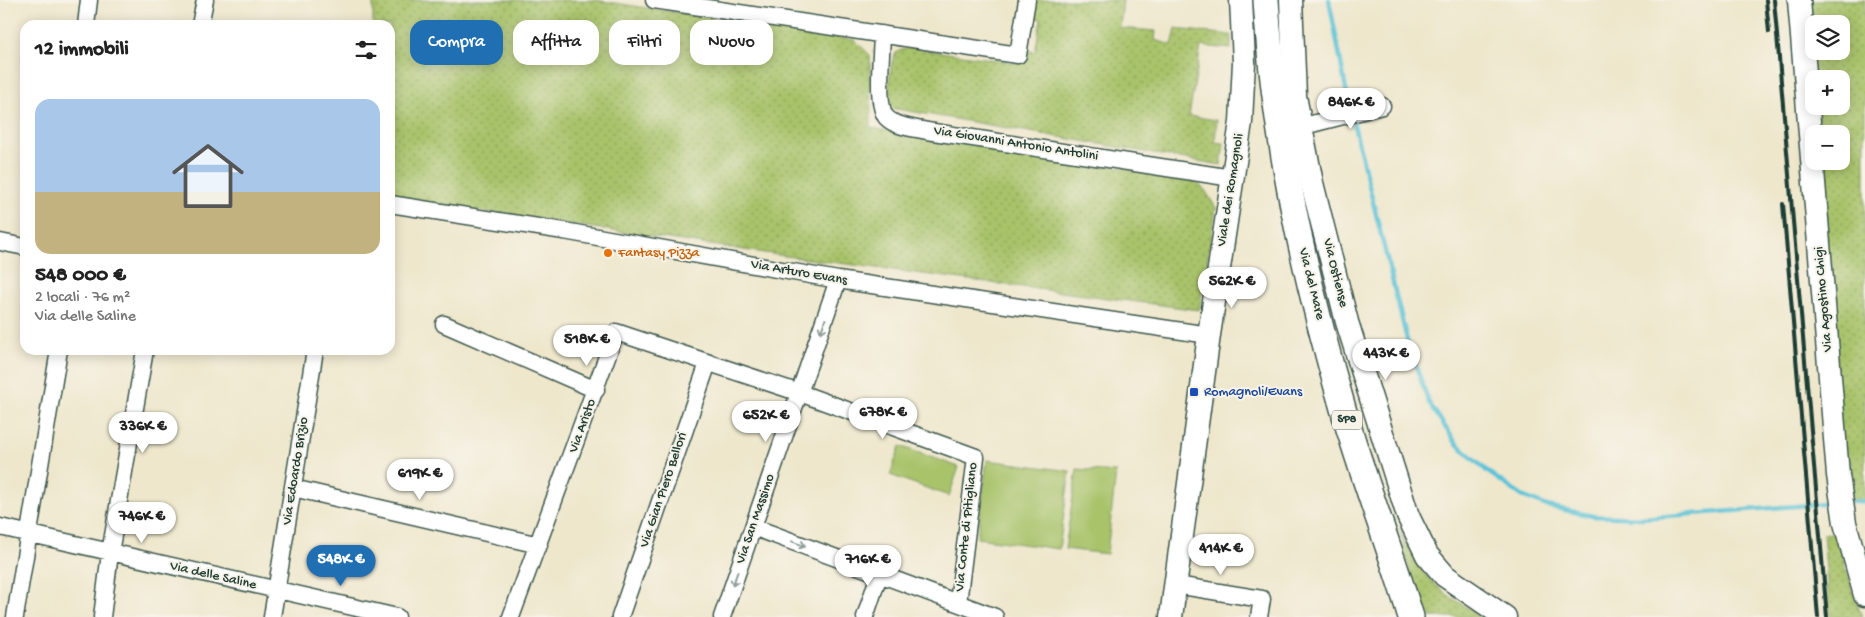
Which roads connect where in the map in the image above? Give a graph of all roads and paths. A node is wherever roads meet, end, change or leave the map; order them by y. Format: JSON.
{"nodes":[{"id":1,"x":89,"y":0,"type":"edge"},
{"id":2,"x":204,"y":0,"type":"edge"},
{"id":3,"x":654,"y":0,"type":"edge"},
{"id":4,"x":1027,"y":0,"type":"edge"},
{"id":5,"x":1241,"y":0,"type":"edge"},
{"id":6,"x":1266,"y":0,"type":"edge"},
{"id":7,"x":1290,"y":0,"type":"edge"},
{"id":8,"x":1799,"y":0,"type":"edge"},
{"id":9,"x":87,"y":20,"type":"edge"},
{"id":10,"x":201,"y":20,"type":"edge"},
{"id":11,"x":882,"y":34,"type":"junction"},
{"id":12,"x":1382,"y":106,"type":"dead end"},
{"id":13,"x":1300,"y":127,"type":"junction"},
{"id":14,"x":1232,"y":178,"type":"junction"},
{"id":15,"x":395,"y":205,"type":"edge"},
{"id":16,"x":0,"y":242,"type":"edge"},
{"id":17,"x":20,"y":246,"type":"edge"},
{"id":18,"x":838,"y":280,"type":"junction"},
{"id":19,"x":444,"y":324,"type":"dead end"},
{"id":20,"x":1209,"y":335,"type":"junction"},
{"id":21,"x":58,"y":355,"type":"edge"},
{"id":22,"x":144,"y":355,"type":"edge"},
{"id":23,"x":314,"y":355,"type":"edge"},
{"id":24,"x":708,"y":363,"type":"junction"},
{"id":25,"x":596,"y":390,"type":"junction"},
{"id":26,"x":800,"y":393,"type":"junction"},
{"id":27,"x":293,"y":488,"type":"junction"},
{"id":28,"x":0,"y":527,"type":"edge"},
{"id":29,"x":753,"y":527,"type":"junction"},
{"id":30,"x":28,"y":534,"type":"junction"},
{"id":31,"x":539,"y":545,"type":"junction"},
{"id":32,"x":110,"y":553,"type":"junction"},
{"id":33,"x":879,"y":575,"type":"junction"},
{"id":34,"x":1176,"y":584,"type":"junction"},
{"id":35,"x":277,"y":591,"type":"junction"},
{"id":36,"x":1865,"y":595,"type":"edge"},
{"id":37,"x":958,"y":603,"type":"junction"},
{"id":38,"x":1406,"y":610,"type":"edge"},
{"id":39,"x":15,"y":617,"type":"edge"},
{"id":40,"x":102,"y":617,"type":"edge"},
{"id":41,"x":272,"y":617,"type":"edge"},
{"id":42,"x":397,"y":617,"type":"edge"},
{"id":43,"x":512,"y":617,"type":"edge"},
{"id":44,"x":620,"y":617,"type":"edge"},
{"id":45,"x":722,"y":617,"type":"edge"},
{"id":46,"x":865,"y":617,"type":"edge"},
{"id":47,"x":995,"y":617,"type":"edge"},
{"id":48,"x":1171,"y":617,"type":"edge"},
{"id":49,"x":1259,"y":617,"type":"edge"},
{"id":50,"x":1422,"y":617,"type":"edge"},
{"id":51,"x":1505,"y":617,"type":"edge"}],
"edges":[{"from":1,"to":9,"type":"street"},
{"from":2,"to":10,"type":"street"},
{"from":3,"to":11,"type":"street"},
{"from":4,"to":11,"type":"street"},
{"from":5,"to":14,"type":"main road","name":"Viale dei Romagnoli"},
{"from":6,"to":38,"type":"main road","name":"Via del Mare","number":"SP8"},
{"from":7,"to":13,"type":"main road","name":"Via Ostiense"},
{"from":8,"to":36,"type":"main road","name":"Via Agostino Chigi"},
{"from":11,"to":14,"type":"street","name":"Via Giovanni Antonio Antolini"},
{"from":12,"to":13,"type":"street"},
{"from":13,"to":51,"type":"main road","name":"Via Ostiense"},
{"from":14,"to":20,"type":"main road","name":"Viale dei Romagnoli"},
{"from":15,"to":18,"type":"street","name":"Via Arturo Evans"},
{"from":16,"to":17,"type":"street"},
{"from":18,"to":20,"type":"street","name":"Via Arturo Evans"},
{"from":18,"to":26,"type":"street","name":"Via San Massimo","one_way":true},
{"from":19,"to":25,"type":"street"},
{"from":20,"to":34,"type":"main road","name":"Viale dei Romagnoli"},
{"from":21,"to":30,"type":"street"},
{"from":22,"to":32,"type":"street"},
{"from":23,"to":27,"type":"street","name":"Via Edoardo Brizio"},
{"from":24,"to":25,"type":"street","name":"Via Aristo"},
{"from":24,"to":26,"type":"street","name":"Via Aristo"},
{"from":24,"to":44,"type":"street","name":"Via Gian Piero Bellori"},
{"from":25,"to":31,"type":"street","name":"Via Aristo"},
{"from":26,"to":29,"type":"street","name":"Via San Massimo"},
{"from":26,"to":37,"type":"street","name":"Via Conte di Pitigliano"},
{"from":27,"to":31,"type":"street"},
{"from":27,"to":35,"type":"street","name":"Via Edoardo Brizio"},
{"from":28,"to":30,"type":"street","name":"Via delle Saline"},
{"from":29,"to":33,"type":"street","one_way":true},
{"from":29,"to":45,"type":"street","name":"Via San Massimo","one_way":true},
{"from":30,"to":32,"type":"street","name":"Via delle Saline"},
{"from":30,"to":39,"type":"street"},
{"from":31,"to":43,"type":"street","name":"Via Aristo"},
{"from":32,"to":35,"type":"street","name":"Via delle Saline"},
{"from":32,"to":40,"type":"street"},
{"from":33,"to":37,"type":"street"},
{"from":33,"to":46,"type":"street"},
{"from":34,"to":48,"type":"main road","name":"Viale dei Romagnoli"},
{"from":34,"to":49,"type":"street"},
{"from":35,"to":41,"type":"street","name":"Via Edoardo Brizio"},
{"from":35,"to":42,"type":"street","name":"Via delle Saline"},
{"from":37,"to":47,"type":"street"},
{"from":38,"to":50,"type":"main road"}]}
